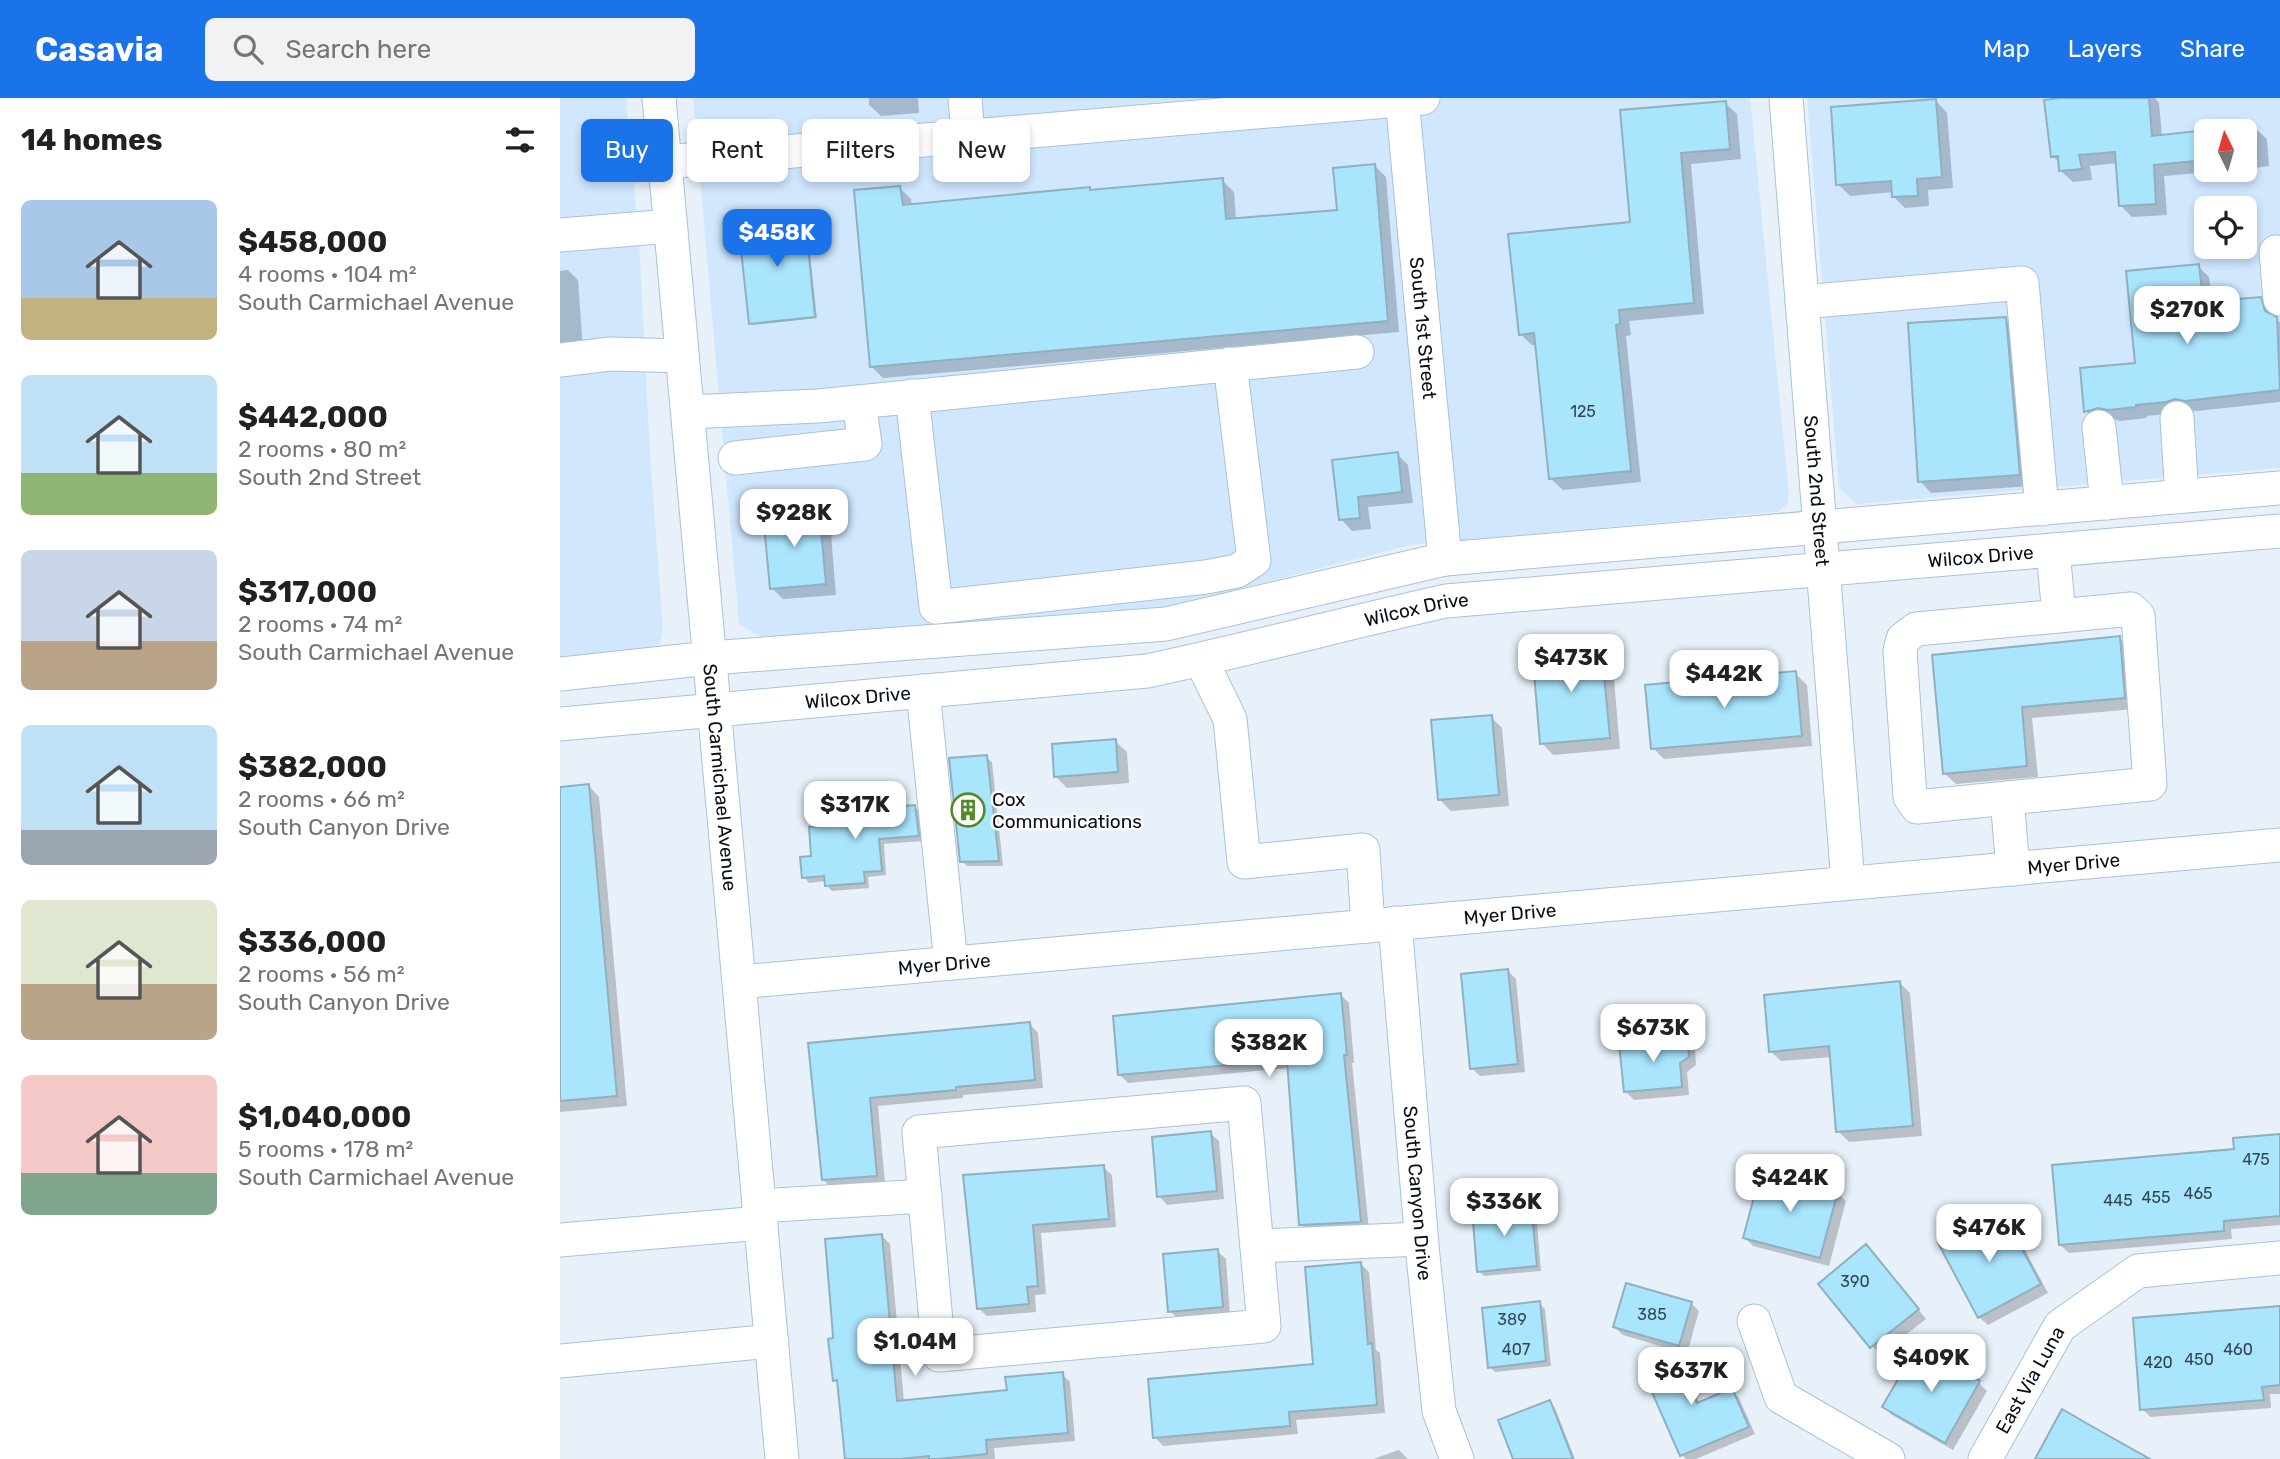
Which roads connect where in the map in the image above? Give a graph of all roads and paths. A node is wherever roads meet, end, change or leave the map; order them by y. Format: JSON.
{"nodes":[{"id":1,"x":659,"y":98,"type":"edge"},
{"id":2,"x":965,"y":98,"type":"edge"},
{"id":3,"x":1786,"y":98,"type":"edge"},
{"id":4,"x":1409,"y":99,"type":"edge"},
{"id":5,"x":661,"y":119,"type":"edge"},
{"id":6,"x":967,"y":119,"type":"edge"},
{"id":7,"x":1030,"y":131,"type":"edge"},
{"id":8,"x":933,"y":139,"type":"edge"},
{"id":9,"x":673,"y":161,"type":"edge"},
{"id":10,"x":666,"y":182,"type":"edge"},
{"id":11,"x":670,"y":226,"type":"junction"},
{"id":12,"x":560,"y":235,"type":"edge"},
{"id":13,"x":2276,"y":252,"type":"dead end"},
{"id":14,"x":2280,"y":299,"type":"edge"},
{"id":15,"x":1802,"y":302,"type":"junction"},
{"id":16,"x":1357,"y":352,"type":"dead end"},
{"id":17,"x":682,"y":356,"type":"junction"},
{"id":18,"x":560,"y":359,"type":"edge"},
{"id":19,"x":1230,"y":365,"type":"junction"},
{"id":20,"x":912,"y":396,"type":"junction"},
{"id":21,"x":859,"y":402,"type":"junction"},
{"id":22,"x":688,"y":412,"type":"junction"},
{"id":23,"x":2177,"y":418,"type":"dead end"},
{"id":24,"x":2099,"y":428,"type":"dead end"},
{"id":25,"x":735,"y":458,"type":"dead end"},
{"id":26,"x":2280,"y":488,"type":"edge"},
{"id":27,"x":2182,"y":496,"type":"junction"},
{"id":28,"x":2107,"y":503,"type":"junction"},
{"id":29,"x":2042,"y":509,"type":"junction"},
{"id":30,"x":1820,"y":528,"type":"junction"},
{"id":31,"x":2280,"y":531,"type":"edge"},
{"id":32,"x":2053,"y":551,"type":"junction"},
{"id":33,"x":1445,"y":559,"type":"junction"},
{"id":34,"x":1823,"y":570,"type":"junction"},
{"id":35,"x":2059,"y":616,"type":"junction"},
{"id":36,"x":710,"y":659,"type":"junction"},
{"id":37,"x":1201,"y":660,"type":"junction"},
{"id":38,"x":560,"y":674,"type":"edge"},
{"id":39,"x":923,"y":691,"type":"junction"},
{"id":40,"x":714,"y":711,"type":"junction"},
{"id":41,"x":560,"y":724,"type":"edge"},
{"id":42,"x":2007,"y":798,"type":"junction"},
{"id":43,"x":2280,"y":845,"type":"edge"},
{"id":44,"x":2013,"y":869,"type":"junction"},
{"id":45,"x":1848,"y":883,"type":"junction"},
{"id":46,"x":1381,"y":925,"type":"junction"},
{"id":47,"x":951,"y":963,"type":"junction"},
{"id":48,"x":739,"y":982,"type":"junction"},
{"id":49,"x":925,"y":1196,"type":"junction"},
{"id":50,"x":760,"y":1214,"type":"junction"},
{"id":51,"x":1421,"y":1239,"type":"junction"},
{"id":52,"x":560,"y":1240,"type":"edge"},
{"id":53,"x":1256,"y":1246,"type":"junction"},
{"id":54,"x":2280,"y":1258,"type":"edge"},
{"id":55,"x":1754,"y":1321,"type":"dead end"},
{"id":56,"x":772,"y":1340,"type":"junction"},
{"id":57,"x":560,"y":1362,"type":"edge"},
{"id":58,"x":782,"y":1459,"type":"edge"},
{"id":59,"x":1457,"y":1459,"type":"edge"},
{"id":60,"x":1888,"y":1459,"type":"edge"},
{"id":61,"x":1985,"y":1459,"type":"edge"}],
"edges":[{"from":1,"to":5,"type":"street","name":"South Carmichael Avenue"},
{"from":2,"to":6,"type":"street"},
{"from":3,"to":15,"type":"street","name":"South 2nd Street"},
{"from":4,"to":7,"type":"street"},
{"from":4,"to":33,"type":"street","name":"South 1st Street"},
{"from":8,"to":9,"type":"street"},
{"from":10,"to":11,"type":"street","name":"South Carmichael Avenue"},
{"from":11,"to":12,"type":"street"},
{"from":11,"to":17,"type":"street","name":"South Carmichael Avenue"},
{"from":13,"to":14,"type":"street"},
{"from":15,"to":29,"type":"street"},
{"from":15,"to":30,"type":"street","name":"South 2nd Street"},
{"from":16,"to":19,"type":"street"},
{"from":17,"to":18,"type":"street"},
{"from":17,"to":22,"type":"street","name":"South Carmichael Avenue"},
{"from":19,"to":20,"type":"street"},
{"from":19,"to":20,"type":"street"},
{"from":20,"to":21,"type":"street"},
{"from":21,"to":22,"type":"street"},
{"from":21,"to":25,"type":"street"},
{"from":22,"to":36,"type":"street","name":"South Carmichael Avenue"},
{"from":23,"to":27,"type":"street"},
{"from":24,"to":28,"type":"street"},
{"from":26,"to":27,"type":"street"},
{"from":27,"to":28,"type":"street"},
{"from":28,"to":29,"type":"street"},
{"from":29,"to":30,"type":"street"},
{"from":30,"to":33,"type":"street"},
{"from":30,"to":34,"type":"street","name":"South 2nd Street"},
{"from":31,"to":32,"type":"street","name":"Wilcox Drive"},
{"from":32,"to":34,"type":"street","name":"Wilcox Drive"},
{"from":32,"to":35,"type":"street"},
{"from":33,"to":36,"type":"street"},
{"from":34,"to":37,"type":"street","name":"Wilcox Drive"},
{"from":34,"to":45,"type":"street","name":"South 2nd Street"},
{"from":35,"to":42,"type":"street"},
{"from":35,"to":42,"type":"street"},
{"from":36,"to":38,"type":"street"},
{"from":36,"to":40,"type":"street","name":"South Carmichael Avenue"},
{"from":37,"to":39,"type":"street","name":"Wilcox Drive"},
{"from":37,"to":46,"type":"street","name":"South Canyon Drive"},
{"from":39,"to":40,"type":"street","name":"Wilcox Drive"},
{"from":39,"to":47,"type":"street"},
{"from":40,"to":41,"type":"street","name":"Wilcox Drive"},
{"from":40,"to":48,"type":"street","name":"South Carmichael Avenue"},
{"from":42,"to":44,"type":"street"},
{"from":43,"to":44,"type":"street","name":"Myer Drive"},
{"from":44,"to":45,"type":"street","name":"Myer Drive"},
{"from":45,"to":46,"type":"street","name":"Myer Drive"},
{"from":46,"to":47,"type":"street","name":"Myer Drive"},
{"from":46,"to":51,"type":"street","name":"South Canyon Drive"},
{"from":47,"to":48,"type":"street","name":"Myer Drive"},
{"from":48,"to":50,"type":"street","name":"South Carmichael Avenue"},
{"from":49,"to":50,"type":"street"},
{"from":49,"to":53,"type":"street"},
{"from":49,"to":53,"type":"street"},
{"from":50,"to":52,"type":"street"},
{"from":50,"to":56,"type":"street","name":"South Carmichael Avenue"},
{"from":51,"to":53,"type":"street"},
{"from":51,"to":59,"type":"street","name":"South Canyon Drive"},
{"from":54,"to":61,"type":"street","name":"East Via Luna"},
{"from":55,"to":60,"type":"street"},
{"from":56,"to":57,"type":"street"},
{"from":56,"to":58,"type":"street","name":"South Carmichael Avenue"}]}
